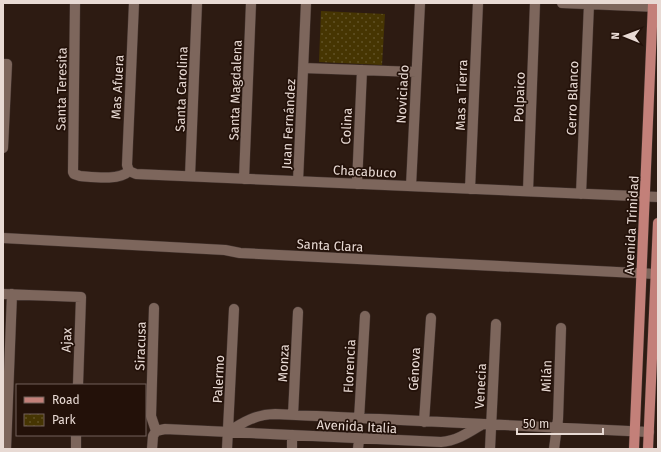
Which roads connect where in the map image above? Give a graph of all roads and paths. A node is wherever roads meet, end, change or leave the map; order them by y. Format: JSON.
{"nodes":[{"id":1,"x":75,"y":3,"type":"edge"},
{"id":2,"x":134,"y":3,"type":"edge"},
{"id":3,"x":197,"y":3,"type":"edge"},
{"id":4,"x":251,"y":3,"type":"edge"},
{"id":5,"x":306,"y":3,"type":"edge"},
{"id":6,"x":420,"y":3,"type":"edge"},
{"id":7,"x":478,"y":3,"type":"edge"},
{"id":8,"x":535,"y":3,"type":"edge"},
{"id":9,"x":562,"y":3,"type":"edge"},
{"id":10,"x":589,"y":4,"type":"junction"},
{"id":11,"x":655,"y":6,"type":"edge"},
{"id":12,"x":5,"y":64,"type":"edge"},
{"id":13,"x":303,"y":68,"type":"junction"},
{"id":14,"x":362,"y":70,"type":"junction"},
{"id":15,"x":416,"y":72,"type":"junction"},
{"id":16,"x":3,"y":148,"type":"edge"},
{"id":17,"x":129,"y":171,"type":"junction"},
{"id":18,"x":74,"y":174,"type":"joint"},
{"id":19,"x":190,"y":176,"type":"junction"},
{"id":20,"x":244,"y":179,"type":"junction"},
{"id":21,"x":298,"y":181,"type":"junction"},
{"id":22,"x":357,"y":184,"type":"junction"},
{"id":23,"x":411,"y":186,"type":"junction"},
{"id":24,"x":470,"y":189,"type":"junction"},
{"id":25,"x":528,"y":191,"type":"junction"},
{"id":26,"x":581,"y":194,"type":"junction"},
{"id":27,"x":645,"y":197,"type":"junction"},
{"id":28,"x":658,"y":197,"type":"edge"},
{"id":29,"x":658,"y":223,"type":"edge"},
{"id":30,"x":3,"y":238,"type":"edge"},
{"id":31,"x":642,"y":274,"type":"junction"},
{"id":32,"x":656,"y":274,"type":"junction"},
{"id":33,"x":8,"y":294,"type":"edge"},
{"id":34,"x":154,"y":308,"type":"dead end"},
{"id":35,"x":234,"y":309,"type":"dead end"},
{"id":36,"x":298,"y":312,"type":"dead end"},
{"id":37,"x":640,"y":313,"type":"junction"},
{"id":38,"x":656,"y":314,"type":"edge"},
{"id":39,"x":365,"y":316,"type":"dead end"},
{"id":40,"x":431,"y":318,"type":"dead end"},
{"id":41,"x":496,"y":324,"type":"dead end"},
{"id":42,"x":561,"y":328,"type":"dead end"},
{"id":43,"x":6,"y":365,"type":"edge"},
{"id":44,"x":78,"y":384,"type":"edge"},
{"id":45,"x":293,"y":415,"type":"junction"},
{"id":46,"x":359,"y":419,"type":"junction"},
{"id":47,"x":424,"y":422,"type":"junction"},
{"id":48,"x":486,"y":425,"type":"junction"},
{"id":49,"x":556,"y":428,"type":"junction"},
{"id":50,"x":156,"y":431,"type":"junction"},
{"id":51,"x":228,"y":432,"type":"junction"},
{"id":52,"x":635,"y":432,"type":"junction"},
{"id":53,"x":649,"y":432,"type":"junction"},
{"id":54,"x":5,"y":435,"type":"edge"},
{"id":55,"x":292,"y":435,"type":"junction"},
{"id":56,"x":76,"y":436,"type":"edge"},
{"id":57,"x":358,"y":444,"type":"edge"},
{"id":58,"x":424,"y":445,"type":"edge"},
{"id":59,"x":6,"y":449,"type":"edge"},
{"id":60,"x":76,"y":449,"type":"edge"},
{"id":61,"x":152,"y":449,"type":"edge"},
{"id":62,"x":227,"y":449,"type":"edge"},
{"id":63,"x":292,"y":449,"type":"edge"},
{"id":64,"x":490,"y":449,"type":"edge"},
{"id":65,"x":554,"y":449,"type":"edge"},
{"id":66,"x":634,"y":449,"type":"edge"},
{"id":67,"x":648,"y":449,"type":"edge"}],
"edges":[{"from":1,"to":18,"type":"street","name":"Santa Teresita"},
{"from":2,"to":17,"type":"street","name":"Mas Afuera"},
{"from":3,"to":19,"type":"street","name":"Santa Carolina"},
{"from":4,"to":20,"type":"street","name":"Santa Magdalena"},
{"from":5,"to":13,"type":"street","name":"Juan Fernández"},
{"from":6,"to":15,"type":"street","name":"Noviciado"},
{"from":7,"to":24,"type":"street","name":"Mas a Tierra"},
{"from":8,"to":25,"type":"street","name":"Polpaico"},
{"from":9,"to":10,"type":"street"},
{"from":10,"to":11,"type":"street"},
{"from":10,"to":26,"type":"street","name":"Cerro Blanco"},
{"from":11,"to":27,"type":"main road","name":"Avenida Trinidad"},
{"from":12,"to":16,"type":"street"},
{"from":13,"to":14,"type":"street","name":"Juan Fernández"},
{"from":13,"to":21,"type":"street","name":"Juan Fernández"},
{"from":14,"to":15,"type":"street","name":"Juan Fernández"},
{"from":14,"to":22,"type":"street","name":"Colina"},
{"from":15,"to":23,"type":"street","name":"Noviciado"},
{"from":17,"to":18,"type":"street","name":"Chacabuco"},
{"from":17,"to":19,"type":"street","name":"Chacabuco"},
{"from":19,"to":20,"type":"street","name":"Chacabuco"},
{"from":20,"to":21,"type":"street","name":"Chacabuco"},
{"from":21,"to":22,"type":"street","name":"Chacabuco"},
{"from":22,"to":23,"type":"street","name":"Chacabuco"},
{"from":23,"to":24,"type":"street","name":"Chacabuco"},
{"from":24,"to":25,"type":"street","name":"Chacabuco"},
{"from":25,"to":26,"type":"street","name":"Chacabuco"},
{"from":26,"to":27,"type":"street","name":"Chacabuco"},
{"from":27,"to":28,"type":"street","name":"Chacabuco"},
{"from":27,"to":31,"type":"main road","name":"Avenida Trinidad"},
{"from":29,"to":32,"type":"main road","name":"Avenida Trinidad"},
{"from":30,"to":31,"type":"street","name":"Santa Clara"},
{"from":31,"to":32,"type":"street","name":"Santa Clara"},
{"from":31,"to":37,"type":"main road","name":"Avenida Trinidad"},
{"from":32,"to":38,"type":"main road","name":"Avenida Trinidad"},
{"from":33,"to":43,"type":"street"},
{"from":33,"to":44,"type":"street","name":"Ajax"},
{"from":34,"to":50,"type":"street","name":"Siracusa"},
{"from":35,"to":51,"type":"street","name":"Palermo"},
{"from":36,"to":45,"type":"street","name":"Monza"},
{"from":37,"to":38,"type":"street"},
{"from":37,"to":52,"type":"main road","name":"Avenida Trinidad"},
{"from":38,"to":53,"type":"main road","name":"Avenida Trinidad"},
{"from":39,"to":46,"type":"street","name":"Florencia"},
{"from":40,"to":47,"type":"street","name":"Génova"},
{"from":41,"to":48,"type":"street","name":"Venecia"},
{"from":42,"to":49,"type":"street","name":"Milán"},
{"from":43,"to":54,"type":"street"},
{"from":45,"to":46,"type":"street","name":"Avenida Italia"},
{"from":45,"to":51,"type":"street","name":"Avenida Italia"},
{"from":46,"to":47,"type":"street","name":"Avenida Italia"},
{"from":47,"to":48,"type":"street","name":"Avenida Italia"},
{"from":48,"to":49,"type":"street","name":"Avenida Italia"},
{"from":48,"to":58,"type":"street","name":"Avenida Italia"},
{"from":48,"to":64,"type":"street","name":"Venecia"},
{"from":49,"to":52,"type":"street","name":"Avenida Italia"},
{"from":49,"to":65,"type":"street","name":"Milán"},
{"from":50,"to":51,"type":"street","name":"Avenida Italia"},
{"from":50,"to":61,"type":"street"},
{"from":51,"to":55,"type":"street","name":"Avenida Italia"},
{"from":51,"to":62,"type":"street","name":"Palermo"},
{"from":52,"to":53,"type":"street","name":"Avenida Italia"},
{"from":52,"to":66,"type":"main road","name":"Avenida Trinidad"},
{"from":53,"to":67,"type":"main road","name":"Avenida Trinidad"},
{"from":54,"to":59,"type":"street"},
{"from":55,"to":57,"type":"street","name":"Avenida Italia"},
{"from":55,"to":63,"type":"street"},
{"from":56,"to":60,"type":"street"},
{"from":57,"to":58,"type":"street","name":"Avenida Italia"}]}
